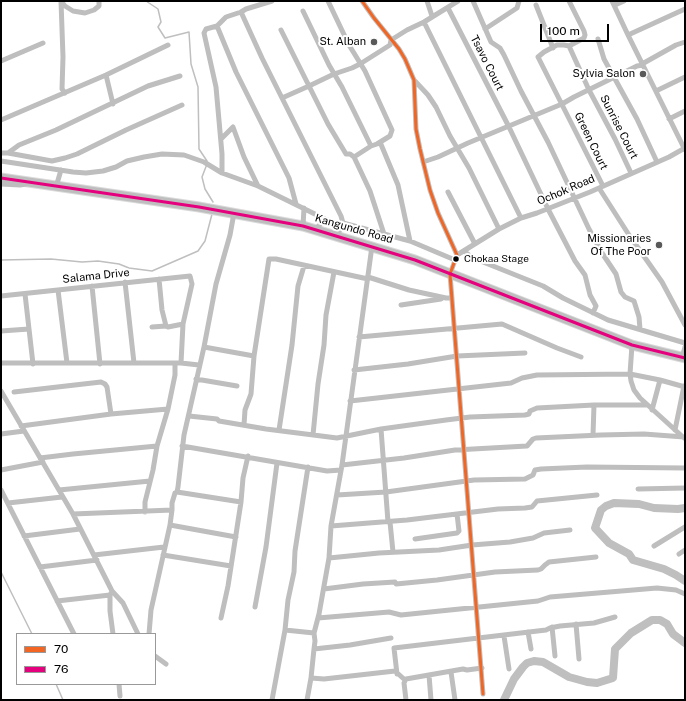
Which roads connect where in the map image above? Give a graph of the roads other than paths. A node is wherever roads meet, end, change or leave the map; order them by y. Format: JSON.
{"nodes":[{"id":1,"x":61,"y":1,"type":"edge"},
{"id":2,"x":98,"y":1,"type":"edge"},
{"id":3,"x":272,"y":1,"type":"edge"},
{"id":4,"x":328,"y":1,"type":"edge"},
{"id":5,"x":362,"y":1,"type":"edge"},
{"id":6,"x":427,"y":1,"type":"edge"},
{"id":7,"x":458,"y":1,"type":"edge"},
{"id":8,"x":473,"y":1,"type":"edge"},
{"id":9,"x":519,"y":1,"type":"edge"},
{"id":10,"x":569,"y":1,"type":"edge"},
{"id":11,"x":624,"y":1,"type":"edge"},
{"id":12,"x":613,"y":3,"type":"edge"},
{"id":13,"x":536,"y":5,"type":"dead end"},
{"id":14,"x":448,"y":8,"type":"junction"},
{"id":15,"x":685,"y":9,"type":"edge"},
{"id":16,"x":242,"y":12,"type":"junction"},
{"id":17,"x":303,"y":12,"type":"dead end"},
{"id":18,"x":432,"y":16,"type":"junction"},
{"id":19,"x":424,"y":22,"type":"junction"},
{"id":20,"x":217,"y":26,"type":"junction"},
{"id":21,"x":485,"y":29,"type":"junction"},
{"id":22,"x":281,"y":30,"type":"dead end"},
{"id":23,"x":628,"y":36,"type":"junction"},
{"id":24,"x":598,"y":39,"type":"dead end"},
{"id":25,"x":391,"y":40,"type":"junction"},
{"id":26,"x":43,"y":42,"type":"dead end"},
{"id":27,"x":685,"y":42,"type":"edge"},
{"id":28,"x":168,"y":45,"type":"dead end"},
{"id":29,"x":569,"y":46,"type":"junction"},
{"id":30,"x":553,"y":48,"type":"junction"},
{"id":31,"x":1,"y":61,"type":"edge"},
{"id":32,"x":360,"y":64,"type":"junction"},
{"id":33,"x":642,"y":64,"type":"junction"},
{"id":34,"x":334,"y":74,"type":"junction"},
{"id":35,"x":106,"y":75,"type":"junction"},
{"id":36,"x":180,"y":76,"type":"dead end"},
{"id":37,"x":614,"y":77,"type":"junction"},
{"id":38,"x":685,"y":77,"type":"edge"},
{"id":39,"x":414,"y":80,"type":"junction"},
{"id":40,"x":309,"y":86,"type":"junction"},
{"id":41,"x":589,"y":90,"type":"junction"},
{"id":42,"x":656,"y":91,"type":"junction"},
{"id":43,"x":65,"y":93,"type":"junction"},
{"id":44,"x":282,"y":98,"type":"junction"},
{"id":45,"x":113,"y":104,"type":"junction"},
{"id":46,"x":182,"y":104,"type":"dead end"},
{"id":47,"x":562,"y":104,"type":"junction"},
{"id":48,"x":685,"y":111,"type":"edge"},
{"id":49,"x":534,"y":116,"type":"junction"},
{"id":50,"x":669,"y":119,"type":"junction"},
{"id":51,"x":1,"y":120,"type":"edge"},
{"id":52,"x":508,"y":127,"type":"junction"},
{"id":53,"x":482,"y":138,"type":"junction"},
{"id":54,"x":221,"y":139,"type":"junction"},
{"id":55,"x":380,"y":142,"type":"junction"},
{"id":56,"x":371,"y":146,"type":"junction"},
{"id":57,"x":457,"y":149,"type":"junction"},
{"id":58,"x":685,"y":149,"type":"edge"},
{"id":59,"x":1,"y":153,"type":"edge"},
{"id":60,"x":8,"y":153,"type":"junction"},
{"id":61,"x":354,"y":157,"type":"junction"},
{"id":62,"x":1,"y":161,"type":"edge"},
{"id":63,"x":423,"y":162,"type":"junction"},
{"id":64,"x":657,"y":162,"type":"junction"},
{"id":65,"x":61,"y":170,"type":"junction"},
{"id":66,"x":222,"y":173,"type":"junction"},
{"id":67,"x":631,"y":173,"type":"junction"},
{"id":68,"x":1,"y":178,"type":"edge"},
{"id":69,"x":30,"y":182,"type":"junction"},
{"id":70,"x":1,"y":184,"type":"edge"},
{"id":71,"x":258,"y":186,"type":"junction"},
{"id":72,"x":56,"y":187,"type":"junction"},
{"id":73,"x":601,"y":187,"type":"junction"},
{"id":74,"x":448,"y":192,"type":"dead end"},
{"id":75,"x":574,"y":198,"type":"junction"},
{"id":76,"x":296,"y":204,"type":"junction"},
{"id":77,"x":304,"y":208,"type":"junction"},
{"id":78,"x":548,"y":209,"type":"junction"},
{"id":79,"x":234,"y":213,"type":"junction"},
{"id":80,"x":521,"y":218,"type":"junction"},
{"id":81,"x":325,"y":219,"type":"junction"},
{"id":82,"x":342,"y":224,"type":"junction"},
{"id":83,"x":303,"y":226,"type":"junction"},
{"id":84,"x":499,"y":229,"type":"junction"},
{"id":85,"x":315,"y":230,"type":"junction"},
{"id":86,"x":384,"y":234,"type":"junction"},
{"id":87,"x":337,"y":236,"type":"junction"},
{"id":88,"x":410,"y":241,"type":"junction"},
{"id":89,"x":474,"y":244,"type":"junction"},
{"id":90,"x":372,"y":246,"type":"junction"},
{"id":91,"x":464,"y":251,"type":"junction"},
{"id":92,"x":456,"y":257,"type":"junction"},
{"id":93,"x":304,"y":266,"type":"junction"},
{"id":94,"x":334,"y":272,"type":"junction"},
{"id":95,"x":450,"y":274,"type":"junction"},
{"id":96,"x":368,"y":278,"type":"junction"},
{"id":97,"x":159,"y":279,"type":"junction"},
{"id":98,"x":125,"y":282,"type":"junction"},
{"id":99,"x":92,"y":286,"type":"junction"},
{"id":100,"x":58,"y":290,"type":"junction"},
{"id":101,"x":25,"y":294,"type":"junction"},
{"id":102,"x":1,"y":296,"type":"edge"},
{"id":103,"x":446,"y":298,"type":"junction"},
{"id":104,"x":452,"y":298,"type":"junction"},
{"id":105,"x":400,"y":305,"type":"dead end"},
{"id":106,"x":593,"y":313,"type":"junction"},
{"id":107,"x":183,"y":324,"type":"junction"},
{"id":108,"x":685,"y":325,"type":"edge"},
{"id":109,"x":166,"y":326,"type":"junction"},
{"id":110,"x":152,"y":327,"type":"dead end"},
{"id":111,"x":29,"y":329,"type":"junction"},
{"id":112,"x":455,"y":329,"type":"junction"},
{"id":113,"x":640,"y":329,"type":"junction"},
{"id":114,"x":1,"y":331,"type":"edge"},
{"id":115,"x":359,"y":337,"type":"junction"},
{"id":116,"x":685,"y":343,"type":"edge"},
{"id":117,"x":632,"y":345,"type":"junction"},
{"id":118,"x":204,"y":347,"type":"junction"},
{"id":119,"x":685,"y":347,"type":"edge"},
{"id":120,"x":525,"y":353,"type":"dead end"},
{"id":121,"x":254,"y":356,"type":"junction"},
{"id":122,"x":457,"y":356,"type":"junction"},
{"id":123,"x":581,"y":357,"type":"dead end"},
{"id":124,"x":684,"y":358,"type":"edge"},
{"id":125,"x":1,"y":363,"type":"edge"},
{"id":126,"x":32,"y":364,"type":"junction"},
{"id":127,"x":67,"y":364,"type":"junction"},
{"id":128,"x":100,"y":364,"type":"junction"},
{"id":129,"x":134,"y":364,"type":"junction"},
{"id":130,"x":178,"y":364,"type":"junction"},
{"id":131,"x":199,"y":365,"type":"junction"},
{"id":132,"x":354,"y":370,"type":"junction"},
{"id":133,"x":630,"y":374,"type":"junction"},
{"id":134,"x":196,"y":379,"type":"junction"},
{"id":135,"x":660,"y":380,"type":"junction"},
{"id":136,"x":237,"y":386,"type":"dead end"},
{"id":137,"x":685,"y":386,"type":"edge"},
{"id":138,"x":459,"y":388,"type":"junction"},
{"id":139,"x":1,"y":391,"type":"edge"},
{"id":140,"x":14,"y":392,"type":"dead end"},
{"id":141,"x":3,"y":399,"type":"edge"},
{"id":142,"x":350,"y":401,"type":"junction"},
{"id":143,"x":594,"y":405,"type":"junction"},
{"id":144,"x":647,"y":405,"type":"junction"},
{"id":145,"x":168,"y":409,"type":"junction"},
{"id":146,"x":652,"y":410,"type":"junction"},
{"id":147,"x":111,"y":414,"type":"junction"},
{"id":148,"x":189,"y":416,"type":"junction"},
{"id":149,"x":462,"y":418,"type":"junction"},
{"id":150,"x":244,"y":425,"type":"junction"},
{"id":151,"x":23,"y":428,"type":"junction"},
{"id":152,"x":381,"y":429,"type":"junction"},
{"id":153,"x":279,"y":430,"type":"junction"},
{"id":154,"x":675,"y":430,"type":"junction"},
{"id":155,"x":1,"y":434,"type":"edge"},
{"id":156,"x":313,"y":435,"type":"junction"},
{"id":157,"x":593,"y":435,"type":"junction"},
{"id":158,"x":345,"y":436,"type":"junction"},
{"id":159,"x":684,"y":438,"type":"edge"},
{"id":160,"x":157,"y":446,"type":"junction"},
{"id":161,"x":182,"y":446,"type":"junction"},
{"id":162,"x":464,"y":449,"type":"junction"},
{"id":163,"x":248,"y":456,"type":"junction"},
{"id":164,"x":41,"y":460,"type":"junction"},
{"id":165,"x":384,"y":460,"type":"junction"},
{"id":166,"x":277,"y":462,"type":"junction"},
{"id":167,"x":308,"y":467,"type":"junction"},
{"id":168,"x":341,"y":468,"type":"junction"},
{"id":169,"x":685,"y":468,"type":"edge"},
{"id":170,"x":1,"y":470,"type":"edge"},
{"id":171,"x":150,"y":481,"type":"junction"},
{"id":172,"x":466,"y":481,"type":"junction"},
{"id":173,"x":685,"y":488,"type":"edge"},
{"id":174,"x":638,"y":489,"type":"dead end"},
{"id":175,"x":1,"y":490,"type":"edge"},
{"id":176,"x":59,"y":490,"type":"junction"},
{"id":177,"x":177,"y":492,"type":"junction"},
{"id":178,"x":386,"y":492,"type":"junction"},
{"id":179,"x":337,"y":495,"type":"junction"},
{"id":180,"x":597,"y":495,"type":"dead end"},
{"id":181,"x":62,"y":497,"type":"junction"},
{"id":182,"x":241,"y":502,"type":"junction"},
{"id":183,"x":8,"y":503,"type":"junction"},
{"id":184,"x":172,"y":510,"type":"junction"},
{"id":185,"x":145,"y":512,"type":"junction"},
{"id":186,"x":468,"y":513,"type":"junction"},
{"id":187,"x":73,"y":514,"type":"junction"},
{"id":188,"x":458,"y":514,"type":"junction"},
{"id":189,"x":389,"y":522,"type":"junction"},
{"id":190,"x":170,"y":525,"type":"junction"},
{"id":191,"x":331,"y":526,"type":"junction"},
{"id":192,"x":685,"y":527,"type":"edge"},
{"id":193,"x":80,"y":529,"type":"junction"},
{"id":194,"x":570,"y":530,"type":"dead end"},
{"id":195,"x":24,"y":536,"type":"junction"},
{"id":196,"x":236,"y":537,"type":"junction"},
{"id":197,"x":415,"y":539,"type":"dead end"},
{"id":198,"x":472,"y":545,"type":"junction"},
{"id":199,"x":654,"y":546,"type":"dead end"},
{"id":200,"x":164,"y":547,"type":"junction"},
{"id":201,"x":685,"y":550,"type":"edge"},
{"id":202,"x":393,"y":552,"type":"junction"},
{"id":203,"x":679,"y":554,"type":"dead end"},
{"id":204,"x":94,"y":555,"type":"junction"},
{"id":205,"x":163,"y":555,"type":"junction"},
{"id":206,"x":596,"y":557,"type":"dead end"},
{"id":207,"x":329,"y":558,"type":"junction"},
{"id":208,"x":97,"y":560,"type":"junction"},
{"id":209,"x":231,"y":566,"type":"junction"},
{"id":210,"x":40,"y":567,"type":"junction"},
{"id":211,"x":473,"y":574,"type":"junction"},
{"id":212,"x":324,"y":590,"type":"junction"},
{"id":213,"x":111,"y":593,"type":"junction"},
{"id":214,"x":685,"y":594,"type":"edge"},
{"id":215,"x":57,"y":601,"type":"junction"},
{"id":216,"x":255,"y":606,"type":"dead end"},
{"id":217,"x":477,"y":607,"type":"junction"},
{"id":218,"x":615,"y":617,"type":"dead end"},
{"id":219,"x":221,"y":618,"type":"dead end"},
{"id":220,"x":318,"y":618,"type":"junction"},
{"id":221,"x":576,"y":624,"type":"junction"},
{"id":222,"x":552,"y":628,"type":"junction"},
{"id":223,"x":285,"y":630,"type":"junction"},
{"id":224,"x":528,"y":632,"type":"junction"},
{"id":225,"x":73,"y":633,"type":"edge"},
{"id":226,"x":113,"y":633,"type":"edge"},
{"id":227,"x":138,"y":633,"type":"edge"},
{"id":228,"x":149,"y":633,"type":"edge"},
{"id":229,"x":314,"y":633,"type":"junction"},
{"id":230,"x":504,"y":636,"type":"junction"},
{"id":231,"x":391,"y":638,"type":"dead end"},
{"id":232,"x":479,"y":638,"type":"junction"},
{"id":233,"x":314,"y":649,"type":"junction"},
{"id":234,"x":531,"y":649,"type":"dead end"},
{"id":235,"x":555,"y":656,"type":"dead end"},
{"id":236,"x":156,"y":657,"type":"edge"},
{"id":237,"x":579,"y":659,"type":"dead end"},
{"id":238,"x":166,"y":664,"type":"dead end"},
{"id":239,"x":482,"y":668,"type":"junction"},
{"id":240,"x":509,"y":669,"type":"dead end"},
{"id":241,"x":451,"y":672,"type":"junction"},
{"id":242,"x":397,"y":674,"type":"junction"},
{"id":243,"x":429,"y":675,"type":"junction"},
{"id":244,"x":311,"y":678,"type":"junction"},
{"id":245,"x":405,"y":680,"type":"junction"},
{"id":246,"x":119,"y":685,"type":"edge"},
{"id":247,"x":483,"y":694,"type":"dead end"},
{"id":248,"x":120,"y":696,"type":"dead end"},
{"id":249,"x":272,"y":700,"type":"edge"},
{"id":250,"x":307,"y":700,"type":"edge"},
{"id":251,"x":406,"y":700,"type":"edge"},
{"id":252,"x":431,"y":700,"type":"edge"},
{"id":253,"x":455,"y":700,"type":"edge"}],
"edges":[{"from":1,"to":2,"type":"street"},
{"from":1,"to":43,"type":"street"},
{"from":3,"to":16,"type":"street"},
{"from":4,"to":32,"type":"street"},
{"from":5,"to":25,"type":"street"},
{"from":6,"to":18,"type":"street"},
{"from":7,"to":14,"type":"street"},
{"from":8,"to":21,"type":"street"},
{"from":9,"to":21,"type":"street"},
{"from":10,"to":29,"type":"street"},
{"from":11,"to":12,"type":"street"},
{"from":12,"to":23,"type":"street"},
{"from":13,"to":30,"type":"street"},
{"from":14,"to":18,"type":"street"},
{"from":14,"to":52,"type":"street","name":"Tsavo Court"},
{"from":15,"to":23,"type":"street"},
{"from":16,"to":20,"type":"street"},
{"from":16,"to":44,"type":"street"},
{"from":17,"to":34,"type":"street"},
{"from":18,"to":19,"type":"street"},
{"from":19,"to":25,"type":"street"},
{"from":19,"to":53,"type":"street"},
{"from":20,"to":54,"type":"street"},
{"from":20,"to":76,"type":"street"},
{"from":21,"to":49,"type":"street"},
{"from":22,"to":40,"type":"street"},
{"from":23,"to":33,"type":"street"},
{"from":24,"to":37,"type":"street"},
{"from":25,"to":32,"type":"street"},
{"from":25,"to":39,"type":"street"},
{"from":26,"to":31,"type":"street"},
{"from":27,"to":33,"type":"street"},
{"from":28,"to":35,"type":"street"},
{"from":29,"to":30,"type":"street"},
{"from":29,"to":41,"type":"street","name":"Sunrise Court"},
{"from":30,"to":47,"type":"street","name":"Green Court"},
{"from":32,"to":34,"type":"street"},
{"from":32,"to":55,"type":"street"},
{"from":33,"to":37,"type":"street"},
{"from":33,"to":42,"type":"street"},
{"from":34,"to":40,"type":"street"},
{"from":34,"to":56,"type":"street"},
{"from":35,"to":43,"type":"street"},
{"from":35,"to":45,"type":"street"},
{"from":36,"to":45,"type":"street"},
{"from":37,"to":41,"type":"street"},
{"from":37,"to":64,"type":"street"},
{"from":38,"to":42,"type":"street"},
{"from":39,"to":57,"type":"street"},
{"from":39,"to":63,"type":"street"},
{"from":40,"to":44,"type":"street"},
{"from":40,"to":61,"type":"street"},
{"from":41,"to":47,"type":"street"},
{"from":41,"to":67,"type":"street","name":"Sunrise Court"},
{"from":42,"to":50,"type":"street"},
{"from":43,"to":51,"type":"street"},
{"from":44,"to":82,"type":"street"},
{"from":45,"to":60,"type":"street"},
{"from":46,"to":60,"type":"street"},
{"from":47,"to":49,"type":"street"},
{"from":47,"to":73,"type":"street","name":"Green Court"},
{"from":48,"to":50,"type":"street"},
{"from":49,"to":52,"type":"street"},
{"from":49,"to":75,"type":"street"},
{"from":50,"to":58,"type":"street"},
{"from":52,"to":53,"type":"street"},
{"from":52,"to":78,"type":"street","name":"Tsavo Court"},
{"from":53,"to":57,"type":"street"},
{"from":53,"to":80,"type":"street"},
{"from":54,"to":66,"type":"street"},
{"from":54,"to":71,"type":"street"},
{"from":55,"to":56,"type":"street"},
{"from":55,"to":88,"type":"street"},
{"from":56,"to":61,"type":"street"},
{"from":57,"to":63,"type":"street"},
{"from":57,"to":84,"type":"street"},
{"from":58,"to":64,"type":"street","name":"Ochok Road"},
{"from":59,"to":60,"type":"street"},
{"from":61,"to":86,"type":"street"},
{"from":62,"to":65,"type":"street"},
{"from":63,"to":92,"type":"street"},
{"from":64,"to":67,"type":"street","name":"Ochok Road"},
{"from":65,"to":66,"type":"street"},
{"from":65,"to":72,"type":"street"},
{"from":66,"to":71,"type":"street"},
{"from":67,"to":73,"type":"street","name":"Ochok Road"},
{"from":68,"to":69,"type":"highway","name":"Kangundo Road"},
{"from":69,"to":70,"type":"street"},
{"from":69,"to":72,"type":"highway","name":"Kangundo Road"},
{"from":71,"to":76,"type":"street"},
{"from":72,"to":79,"type":"highway","name":"Kangundo Road"},
{"from":73,"to":75,"type":"street","name":"Ochok Road"},
{"from":73,"to":108,"type":"street","name":"Green Court"},
{"from":74,"to":89,"type":"street"},
{"from":75,"to":78,"type":"street","name":"Ochok Road"},
{"from":75,"to":113,"type":"street"},
{"from":76,"to":77,"type":"street"},
{"from":77,"to":81,"type":"street"},
{"from":77,"to":83,"type":"street"},
{"from":78,"to":80,"type":"street","name":"Ochok Road"},
{"from":78,"to":106,"type":"street","name":"Tsavo Court"},
{"from":79,"to":83,"type":"highway","name":"Kangundo Road"},
{"from":79,"to":118,"type":"street"},
{"from":80,"to":84,"type":"street","name":"Ochok Road"},
{"from":81,"to":82,"type":"street"},
{"from":81,"to":85,"type":"street"},
{"from":82,"to":86,"type":"street"},
{"from":82,"to":87,"type":"street"},
{"from":83,"to":85,"type":"highway","name":"Kangundo Road"},
{"from":84,"to":89,"type":"street","name":"Ochok Road"},
{"from":85,"to":87,"type":"highway","name":"Kangundo Road"},
{"from":86,"to":88,"type":"street"},
{"from":87,"to":90,"type":"highway","name":"Kangundo Road"},
{"from":88,"to":92,"type":"street"},
{"from":89,"to":91,"type":"street","name":"Ochok Road"},
{"from":90,"to":95,"type":"highway","name":"Kangundo Road"},
{"from":90,"to":96,"type":"street"},
{"from":91,"to":92,"type":"street","name":"Ochok Road"},
{"from":91,"to":106,"type":"street"},
{"from":92,"to":95,"type":"street"},
{"from":93,"to":94,"type":"street"},
{"from":93,"to":121,"type":"street"},
{"from":93,"to":153,"type":"street"},
{"from":94,"to":96,"type":"street"},
{"from":94,"to":156,"type":"street"},
{"from":95,"to":104,"type":"street"},
{"from":95,"to":117,"type":"highway","name":"Kangundo Road"},
{"from":96,"to":103,"type":"street"},
{"from":96,"to":115,"type":"street"},
{"from":97,"to":98,"type":"street","name":"Salama Drive"},
{"from":97,"to":107,"type":"street","name":"Salama Drive"},
{"from":97,"to":109,"type":"street"},
{"from":98,"to":99,"type":"street","name":"Salama Drive"},
{"from":98,"to":129,"type":"street"},
{"from":99,"to":100,"type":"street","name":"Salama Drive"},
{"from":99,"to":128,"type":"street"},
{"from":100,"to":101,"type":"street","name":"Salama Drive"},
{"from":100,"to":127,"type":"street"},
{"from":101,"to":102,"type":"street","name":"Salama Drive"},
{"from":101,"to":111,"type":"street"},
{"from":103,"to":104,"type":"street"},
{"from":103,"to":105,"type":"street"},
{"from":104,"to":112,"type":"street"},
{"from":106,"to":113,"type":"street"},
{"from":107,"to":109,"type":"street"},
{"from":107,"to":130,"type":"street"},
{"from":109,"to":110,"type":"street"},
{"from":111,"to":114,"type":"street"},
{"from":111,"to":126,"type":"street"},
{"from":112,"to":115,"type":"street"},
{"from":112,"to":122,"type":"street"},
{"from":112,"to":123,"type":"street"},
{"from":113,"to":116,"type":"street"},
{"from":115,"to":132,"type":"street"},
{"from":117,"to":124,"type":"highway","name":"Kangundo Road"},
{"from":117,"to":133,"type":"street"},
{"from":118,"to":121,"type":"street"},
{"from":118,"to":131,"type":"street"},
{"from":119,"to":124,"type":"street"},
{"from":120,"to":122,"type":"street"},
{"from":121,"to":150,"type":"street"},
{"from":122,"to":132,"type":"street"},
{"from":122,"to":138,"type":"street"},
{"from":125,"to":126,"type":"street"},
{"from":126,"to":127,"type":"street"},
{"from":127,"to":128,"type":"street"},
{"from":128,"to":129,"type":"street"},
{"from":129,"to":130,"type":"street"},
{"from":130,"to":131,"type":"street"},
{"from":130,"to":145,"type":"street"},
{"from":131,"to":134,"type":"street"},
{"from":132,"to":142,"type":"street"},
{"from":133,"to":135,"type":"street"},
{"from":133,"to":138,"type":"street"},
{"from":133,"to":144,"type":"street"},
{"from":134,"to":136,"type":"street"},
{"from":134,"to":148,"type":"street"},
{"from":135,"to":137,"type":"street"},
{"from":135,"to":146,"type":"street"},
{"from":137,"to":154,"type":"street"},
{"from":138,"to":142,"type":"street"},
{"from":138,"to":149,"type":"street"},
{"from":139,"to":141,"type":"street"},
{"from":140,"to":147,"type":"street"},
{"from":141,"to":151,"type":"street"},
{"from":142,"to":158,"type":"street"},
{"from":143,"to":144,"type":"street"},
{"from":143,"to":149,"type":"street"},
{"from":143,"to":157,"type":"street"},
{"from":144,"to":146,"type":"street"},
{"from":145,"to":147,"type":"street"},
{"from":145,"to":160,"type":"street"},
{"from":146,"to":154,"type":"street"},
{"from":147,"to":151,"type":"street"},
{"from":148,"to":150,"type":"street"},
{"from":148,"to":161,"type":"street"},
{"from":149,"to":152,"type":"street"},
{"from":149,"to":162,"type":"street"},
{"from":150,"to":153,"type":"street"},
{"from":151,"to":155,"type":"street"},
{"from":151,"to":164,"type":"street"},
{"from":152,"to":158,"type":"street"},
{"from":152,"to":165,"type":"street"},
{"from":153,"to":156,"type":"street"},
{"from":154,"to":159,"type":"street"},
{"from":156,"to":158,"type":"street"},
{"from":157,"to":159,"type":"street"},
{"from":157,"to":162,"type":"street"},
{"from":158,"to":168,"type":"street"},
{"from":160,"to":164,"type":"street"},
{"from":160,"to":171,"type":"street"},
{"from":161,"to":163,"type":"street"},
{"from":161,"to":177,"type":"street"},
{"from":162,"to":165,"type":"street"},
{"from":162,"to":172,"type":"street"},
{"from":163,"to":166,"type":"street"},
{"from":163,"to":182,"type":"street"},
{"from":164,"to":170,"type":"street"},
{"from":164,"to":176,"type":"street"},
{"from":165,"to":168,"type":"street"},
{"from":165,"to":178,"type":"street"},
{"from":166,"to":167,"type":"street"},
{"from":166,"to":216,"type":"street"},
{"from":167,"to":168,"type":"street"},
{"from":167,"to":223,"type":"street"},
{"from":168,"to":179,"type":"street"},
{"from":169,"to":172,"type":"street"},
{"from":171,"to":176,"type":"street"},
{"from":171,"to":185,"type":"street"},
{"from":172,"to":178,"type":"street"},
{"from":172,"to":186,"type":"street"},
{"from":173,"to":174,"type":"street"},
{"from":175,"to":183,"type":"street"},
{"from":176,"to":181,"type":"street"},
{"from":177,"to":182,"type":"street"},
{"from":177,"to":184,"type":"street"},
{"from":178,"to":179,"type":"street"},
{"from":178,"to":189,"type":"street"},
{"from":179,"to":191,"type":"street"},
{"from":180,"to":186,"type":"street"},
{"from":181,"to":183,"type":"street"},
{"from":181,"to":187,"type":"street"},
{"from":182,"to":196,"type":"street"},
{"from":183,"to":195,"type":"street"},
{"from":184,"to":185,"type":"street"},
{"from":184,"to":190,"type":"street"},
{"from":185,"to":187,"type":"street"},
{"from":186,"to":188,"type":"street"},
{"from":186,"to":198,"type":"street"},
{"from":187,"to":193,"type":"street"},
{"from":188,"to":189,"type":"street"},
{"from":188,"to":197,"type":"street"},
{"from":189,"to":191,"type":"street"},
{"from":189,"to":202,"type":"street"},
{"from":190,"to":196,"type":"street"},
{"from":190,"to":200,"type":"street"},
{"from":191,"to":207,"type":"street"},
{"from":192,"to":199,"type":"street"},
{"from":193,"to":195,"type":"street"},
{"from":193,"to":204,"type":"street"},
{"from":194,"to":198,"type":"street"},
{"from":195,"to":210,"type":"street"},
{"from":196,"to":209,"type":"street"},
{"from":198,"to":202,"type":"street"},
{"from":198,"to":211,"type":"street"},
{"from":200,"to":204,"type":"street"},
{"from":200,"to":205,"type":"street"},
{"from":201,"to":203,"type":"street"},
{"from":202,"to":207,"type":"street"},
{"from":204,"to":208,"type":"street"},
{"from":205,"to":209,"type":"street"},
{"from":205,"to":228,"type":"street"},
{"from":206,"to":211,"type":"street"},
{"from":207,"to":212,"type":"street"},
{"from":208,"to":210,"type":"street"},
{"from":208,"to":213,"type":"street"},
{"from":209,"to":219,"type":"street"},
{"from":210,"to":215,"type":"street"},
{"from":211,"to":212,"type":"street"},
{"from":211,"to":217,"type":"street"},
{"from":212,"to":220,"type":"street"},
{"from":213,"to":215,"type":"street"},
{"from":213,"to":226,"type":"street"},
{"from":213,"to":227,"type":"street"},
{"from":214,"to":217,"type":"street"},
{"from":215,"to":225,"type":"street"},
{"from":217,"to":220,"type":"street"},
{"from":217,"to":232,"type":"street"},
{"from":218,"to":221,"type":"street"},
{"from":220,"to":229,"type":"street"},
{"from":221,"to":222,"type":"street"},
{"from":221,"to":237,"type":"street"},
{"from":222,"to":224,"type":"street"},
{"from":222,"to":235,"type":"street"},
{"from":223,"to":229,"type":"street"},
{"from":223,"to":249,"type":"street"},
{"from":224,"to":230,"type":"street"},
{"from":224,"to":234,"type":"street"},
{"from":229,"to":233,"type":"street"},
{"from":230,"to":232,"type":"street"},
{"from":230,"to":240,"type":"street"},
{"from":231,"to":233,"type":"street"},
{"from":232,"to":239,"type":"street"},
{"from":232,"to":242,"type":"street"},
{"from":233,"to":244,"type":"street"},
{"from":236,"to":238,"type":"street"},
{"from":239,"to":241,"type":"street"},
{"from":239,"to":247,"type":"street"},
{"from":241,"to":243,"type":"street"},
{"from":241,"to":253,"type":"street"},
{"from":242,"to":244,"type":"street"},
{"from":242,"to":245,"type":"street"},
{"from":243,"to":245,"type":"street"},
{"from":243,"to":252,"type":"street"},
{"from":244,"to":250,"type":"street"},
{"from":245,"to":251,"type":"street"},
{"from":246,"to":248,"type":"street"}]}
